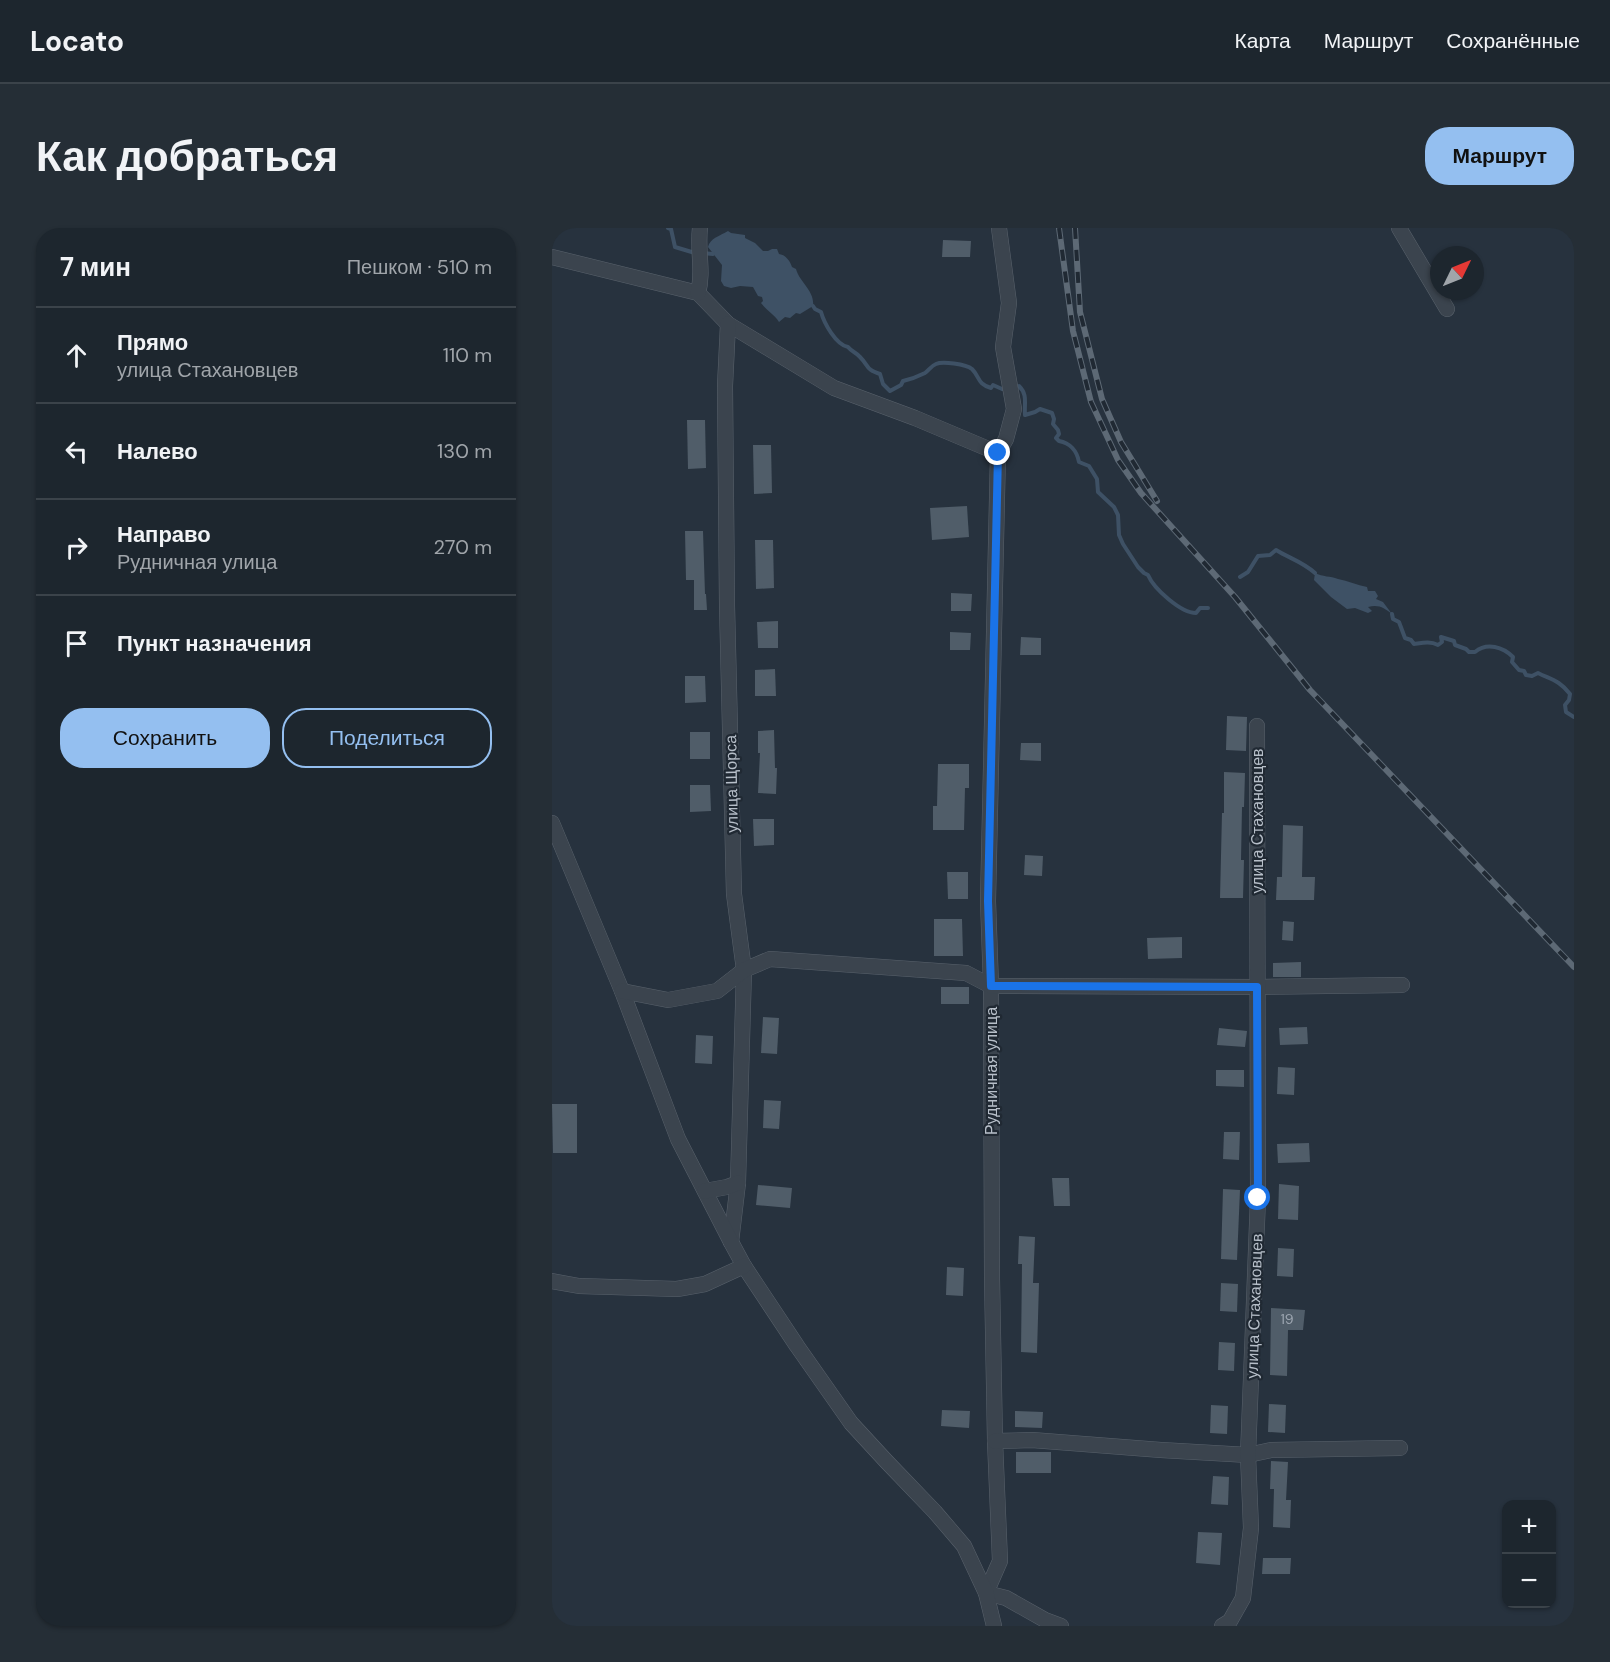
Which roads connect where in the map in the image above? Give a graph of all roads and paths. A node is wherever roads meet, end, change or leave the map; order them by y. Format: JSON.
{"nodes":[{"id":1,"x":700,"y":228,"type":"edge"},
{"id":2,"x":999,"y":228,"type":"edge"},
{"id":3,"x":1399,"y":228,"type":"edge"},
{"id":4,"x":552,"y":257,"type":"edge"},
{"id":5,"x":698,"y":293,"type":"junction"},
{"id":6,"x":1447,"y":309,"type":"dead end"},
{"id":7,"x":729,"y":324,"type":"junction"},
{"id":8,"x":998,"y":453,"type":"junction"},
{"id":9,"x":1257,"y":726,"type":"dead end"},
{"id":10,"x":552,"y":823,"type":"edge"},
{"id":11,"x":744,"y":970,"type":"junction"},
{"id":12,"x":1402,"y":985,"type":"dead end"},
{"id":13,"x":991,"y":986,"type":"junction"},
{"id":14,"x":1257,"y":987,"type":"junction"},
{"id":15,"x":622,"y":991,"type":"junction"},
{"id":16,"x":738,"y":1183,"type":"junction"},
{"id":17,"x":705,"y":1191,"type":"junction"},
{"id":18,"x":731,"y":1242,"type":"junction"},
{"id":19,"x":744,"y":1266,"type":"junction"},
{"id":20,"x":552,"y":1281,"type":"edge"},
{"id":21,"x":994,"y":1442,"type":"junction"},
{"id":22,"x":1400,"y":1448,"type":"dead end"},
{"id":23,"x":1248,"y":1455,"type":"junction"},
{"id":24,"x":986,"y":1593,"type":"junction"},
{"id":25,"x":1048,"y":1623,"type":"edge"},
{"id":26,"x":994,"y":1626,"type":"edge"},
{"id":27,"x":1061,"y":1626,"type":"edge"},
{"id":28,"x":1222,"y":1626,"type":"edge"}],
"edges":[{"from":1,"to":5,"type":"street"},
{"from":2,"to":8,"type":"street","name":"Рудничная улица"},
{"from":3,"to":6,"type":"street"},
{"from":4,"to":5,"type":"street"},
{"from":5,"to":7,"type":"street"},
{"from":7,"to":8,"type":"street"},
{"from":7,"to":11,"type":"street","name":"улица Щорса"},
{"from":8,"to":13,"type":"street","name":"Рудничная улица"},
{"from":9,"to":14,"type":"street","name":"улица Стахановцев"},
{"from":10,"to":15,"type":"street"},
{"from":11,"to":13,"type":"street"},
{"from":11,"to":15,"type":"street"},
{"from":11,"to":16,"type":"street","name":"улица Щорса"},
{"from":12,"to":14,"type":"street"},
{"from":13,"to":14,"type":"street"},
{"from":13,"to":21,"type":"street","name":"Рудничная улица"},
{"from":14,"to":23,"type":"street","name":"улица Стахановцев"},
{"from":15,"to":17,"type":"street"},
{"from":16,"to":17,"type":"street"},
{"from":16,"to":18,"type":"street","name":"улица Щорса"},
{"from":17,"to":18,"type":"street"},
{"from":18,"to":19,"type":"street"},
{"from":19,"to":20,"type":"street"},
{"from":19,"to":24,"type":"street"},
{"from":21,"to":23,"type":"street"},
{"from":21,"to":24,"type":"street","name":"Рудничная улица"},
{"from":22,"to":23,"type":"street"},
{"from":23,"to":28,"type":"street","name":"улица Стахановцев"},
{"from":24,"to":25,"type":"street"},
{"from":24,"to":26,"type":"street"},
{"from":25,"to":27,"type":"street"}]}
